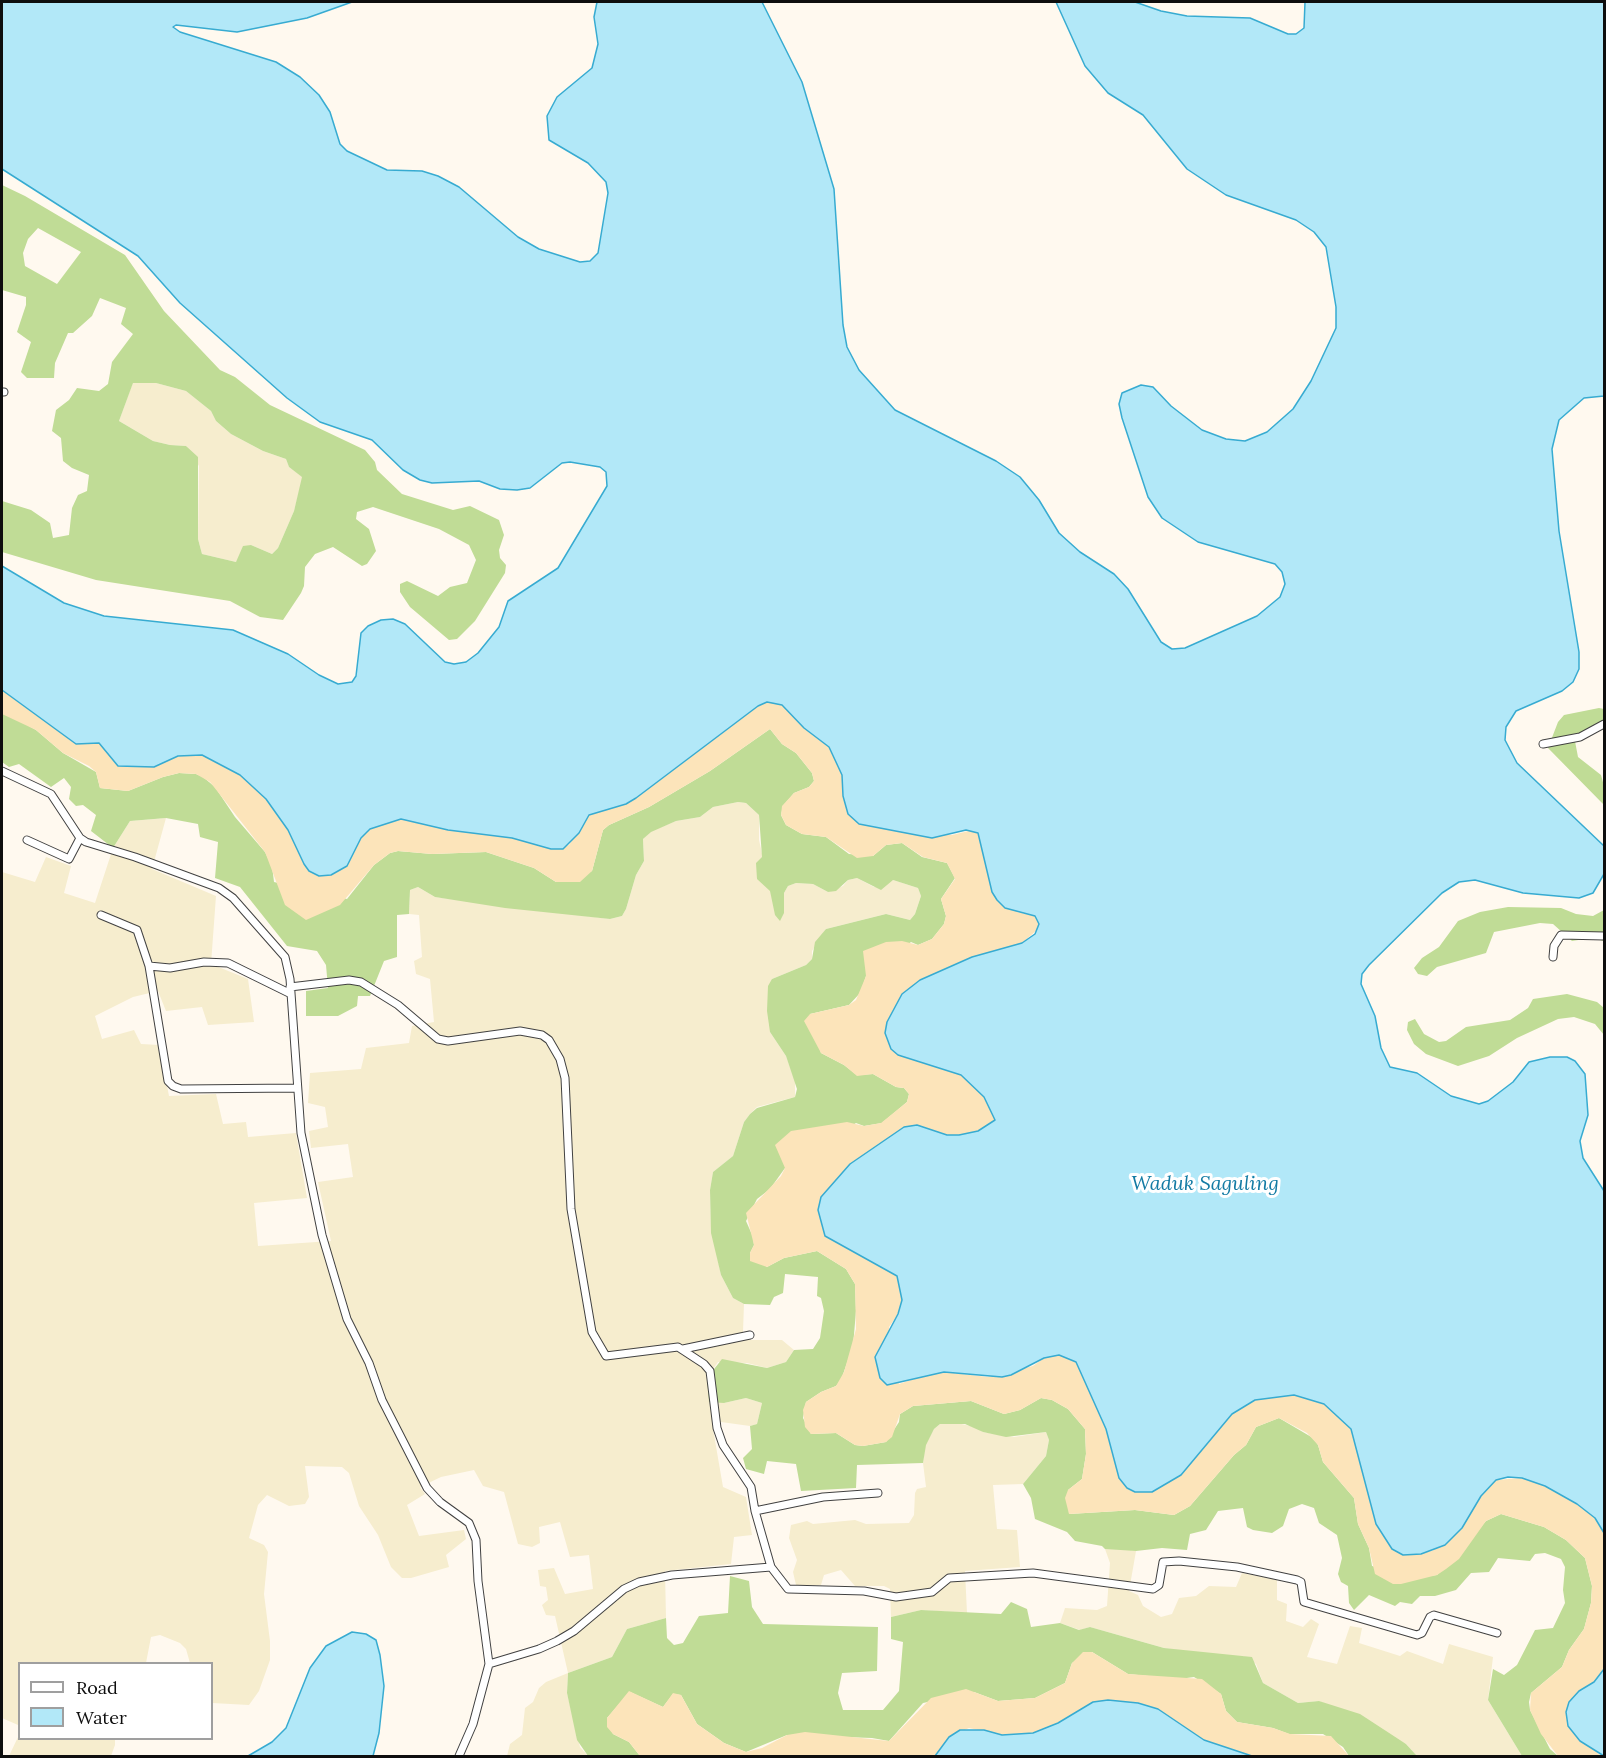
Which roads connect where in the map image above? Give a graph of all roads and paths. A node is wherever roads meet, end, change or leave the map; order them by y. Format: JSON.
{"nodes":[{"id":1,"x":1605,"y":724,"type":"edge"},
{"id":2,"x":1543,"y":744,"type":"dead end"},
{"id":3,"x":2,"y":771,"type":"edge"},
{"id":4,"x":80,"y":838,"type":"junction"},
{"id":5,"x":27,"y":840,"type":"dead end"},
{"id":6,"x":101,"y":915,"type":"dead end"},
{"id":7,"x":1605,"y":936,"type":"edge"},
{"id":8,"x":1553,"y":957,"type":"dead end"},
{"id":9,"x":148,"y":966,"type":"junction"},
{"id":10,"x":289,"y":990,"type":"junction"},
{"id":11,"x":297,"y":1088,"type":"junction"},
{"id":12,"x":750,"y":1335,"type":"dead end"},
{"id":13,"x":683,"y":1349,"type":"junction"},
{"id":14,"x":878,"y":1492,"type":"dead end"},
{"id":15,"x":755,"y":1511,"type":"junction"},
{"id":16,"x":771,"y":1567,"type":"junction"},
{"id":17,"x":1497,"y":1634,"type":"dead end"},
{"id":18,"x":489,"y":1664,"type":"junction"},
{"id":19,"x":459,"y":1756,"type":"edge"}],
"edges":[{"from":1,"to":2,"type":"street"},
{"from":3,"to":4,"type":"street"},
{"from":4,"to":5,"type":"street"},
{"from":4,"to":10,"type":"street"},
{"from":6,"to":9,"type":"street"},
{"from":7,"to":8,"type":"street"},
{"from":9,"to":10,"type":"street"},
{"from":9,"to":11,"type":"street"},
{"from":10,"to":11,"type":"street"},
{"from":10,"to":13,"type":"street"},
{"from":11,"to":18,"type":"street"},
{"from":12,"to":13,"type":"street"},
{"from":13,"to":15,"type":"street"},
{"from":14,"to":15,"type":"street"},
{"from":15,"to":16,"type":"street"},
{"from":16,"to":17,"type":"street"},
{"from":16,"to":18,"type":"street"},
{"from":18,"to":19,"type":"street"}]}
